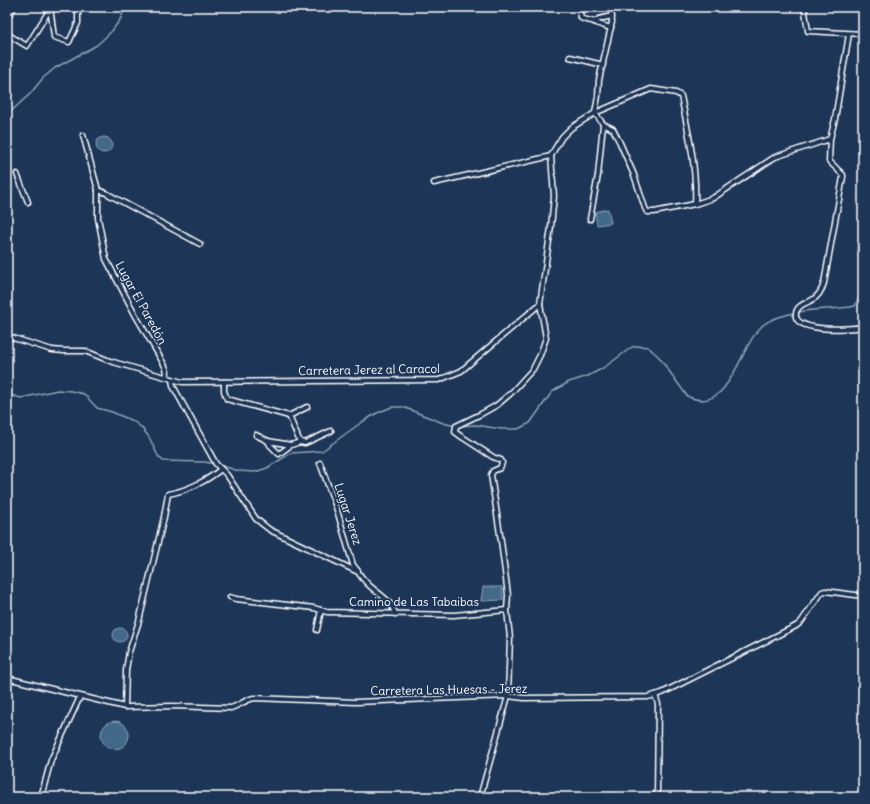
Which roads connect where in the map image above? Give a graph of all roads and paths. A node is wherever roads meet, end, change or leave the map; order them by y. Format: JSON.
{"nodes":[{"id":1,"x":13,"y":7,"type":"edge"},
{"id":2,"x":78,"y":7,"type":"edge"},
{"id":3,"x":579,"y":7,"type":"edge"},
{"id":4,"x":611,"y":7,"type":"edge"},
{"id":5,"x":803,"y":7,"type":"edge"},
{"id":6,"x":50,"y":8,"type":"edge"},
{"id":7,"x":7,"y":16,"type":"edge"},
{"id":8,"x":612,"y":16,"type":"junction"},
{"id":9,"x":594,"y":22,"type":"junction"},
{"id":10,"x":611,"y":28,"type":"junction"},
{"id":11,"x":7,"y":34,"type":"edge"},
{"id":12,"x":849,"y":34,"type":"junction"},
{"id":13,"x":863,"y":34,"type":"edge"},
{"id":14,"x":570,"y":57,"type":"dead end"},
{"id":15,"x":603,"y":65,"type":"junction"},
{"id":16,"x":595,"y":113,"type":"junction"},
{"id":17,"x":603,"y":124,"type":"junction"},
{"id":18,"x":83,"y":135,"type":"dead end"},
{"id":19,"x":830,"y":139,"type":"junction"},
{"id":20,"x":552,"y":156,"type":"junction"},
{"id":21,"x":17,"y":174,"type":"dead end"},
{"id":22,"x":434,"y":183,"type":"dead end"},
{"id":23,"x":98,"y":190,"type":"junction"},
{"id":24,"x":28,"y":202,"type":"dead end"},
{"id":25,"x":695,"y":204,"type":"junction"},
{"id":26,"x":590,"y":219,"type":"dead end"},
{"id":27,"x":200,"y":244,"type":"dead end"},
{"id":28,"x":540,"y":304,"type":"junction"},
{"id":29,"x":863,"y":327,"type":"edge"},
{"id":30,"x":7,"y":336,"type":"edge"},
{"id":31,"x":166,"y":377,"type":"junction"},
{"id":32,"x":172,"y":379,"type":"junction"},
{"id":33,"x":224,"y":382,"type":"junction"},
{"id":34,"x":307,"y":407,"type":"dead end"},
{"id":35,"x":289,"y":416,"type":"junction"},
{"id":36,"x":331,"y":431,"type":"dead end"},
{"id":37,"x":256,"y":435,"type":"dead end"},
{"id":38,"x":268,"y":440,"type":"junction"},
{"id":39,"x":300,"y":442,"type":"junction"},
{"id":40,"x":291,"y":445,"type":"junction"},
{"id":41,"x":320,"y":463,"type":"dead end"},
{"id":42,"x":221,"y":469,"type":"junction"},
{"id":43,"x":358,"y":572,"type":"junction"},
{"id":44,"x":863,"y":596,"type":"edge"},
{"id":45,"x":230,"y":597,"type":"dead end"},
{"id":46,"x":321,"y":610,"type":"junction"},
{"id":47,"x":507,"y":610,"type":"junction"},
{"id":48,"x":395,"y":614,"type":"junction"},
{"id":49,"x":317,"y":630,"type":"dead end"},
{"id":50,"x":7,"y":678,"type":"edge"},
{"id":51,"x":508,"y":696,"type":"junction"},
{"id":52,"x":655,"y":696,"type":"junction"},
{"id":53,"x":80,"y":697,"type":"junction"},
{"id":54,"x":125,"y":707,"type":"junction"},
{"id":55,"x":41,"y":797,"type":"edge"},
{"id":56,"x":480,"y":797,"type":"edge"},
{"id":57,"x":657,"y":797,"type":"edge"}],
"edges":[{"from":1,"to":7,"type":"main road"},
{"from":2,"to":6,"type":"street"},
{"from":3,"to":9,"type":"street"},
{"from":4,"to":8,"type":"street"},
{"from":5,"to":12,"type":"street"},
{"from":6,"to":11,"type":"street"},
{"from":8,"to":9,"type":"street"},
{"from":8,"to":10,"type":"street"},
{"from":9,"to":10,"type":"street"},
{"from":10,"to":15,"type":"street"},
{"from":12,"to":13,"type":"street"},
{"from":12,"to":19,"type":"street"},
{"from":14,"to":15,"type":"street"},
{"from":15,"to":16,"type":"street"},
{"from":16,"to":17,"type":"street"},
{"from":16,"to":20,"type":"street"},
{"from":16,"to":25,"type":"street"},
{"from":17,"to":25,"type":"street"},
{"from":17,"to":26,"type":"street"},
{"from":18,"to":23,"type":"street","name":"Lugar El Paredón"},
{"from":19,"to":25,"type":"street"},
{"from":19,"to":29,"type":"street"},
{"from":20,"to":22,"type":"street"},
{"from":20,"to":28,"type":"street"},
{"from":21,"to":24,"type":"street"},
{"from":23,"to":27,"type":"street"},
{"from":23,"to":31,"type":"street","name":"Lugar El Paredón"},
{"from":28,"to":33,"type":"street","name":"Carretera Jerez al Caracol"},
{"from":28,"to":47,"type":"street"},
{"from":30,"to":31,"type":"street","name":"Carretera Jerez al Caracol"},
{"from":31,"to":32,"type":"street","name":"Carretera Jerez al Caracol"},
{"from":32,"to":33,"type":"street","name":"Carretera Jerez al Caracol"},
{"from":32,"to":42,"type":"street"},
{"from":33,"to":35,"type":"street"},
{"from":34,"to":35,"type":"street"},
{"from":35,"to":39,"type":"street"},
{"from":36,"to":39,"type":"street"},
{"from":37,"to":38,"type":"street"},
{"from":38,"to":40,"type":"street"},
{"from":38,"to":40,"type":"street"},
{"from":39,"to":40,"type":"street"},
{"from":41,"to":43,"type":"street","name":"Lugar Jerez"},
{"from":42,"to":43,"type":"street"},
{"from":42,"to":54,"type":"street"},
{"from":43,"to":48,"type":"street"},
{"from":44,"to":52,"type":"street","name":"Carretera Las Huesas - Jerez"},
{"from":45,"to":46,"type":"street","name":"Camino de Las Tabaibas"},
{"from":46,"to":48,"type":"street","name":"Camino de Las Tabaibas"},
{"from":46,"to":49,"type":"street"},
{"from":47,"to":48,"type":"street","name":"Camino de Las Tabaibas"},
{"from":47,"to":51,"type":"street"},
{"from":50,"to":53,"type":"street","name":"Carretera Las Huesas - Jerez"},
{"from":51,"to":52,"type":"street","name":"Carretera Las Huesas - Jerez"},
{"from":51,"to":54,"type":"street","name":"Carretera Las Huesas - Jerez"},
{"from":51,"to":56,"type":"street"},
{"from":52,"to":57,"type":"street"},
{"from":53,"to":54,"type":"street","name":"Carretera Las Huesas - Jerez"},
{"from":53,"to":55,"type":"street"}]}
